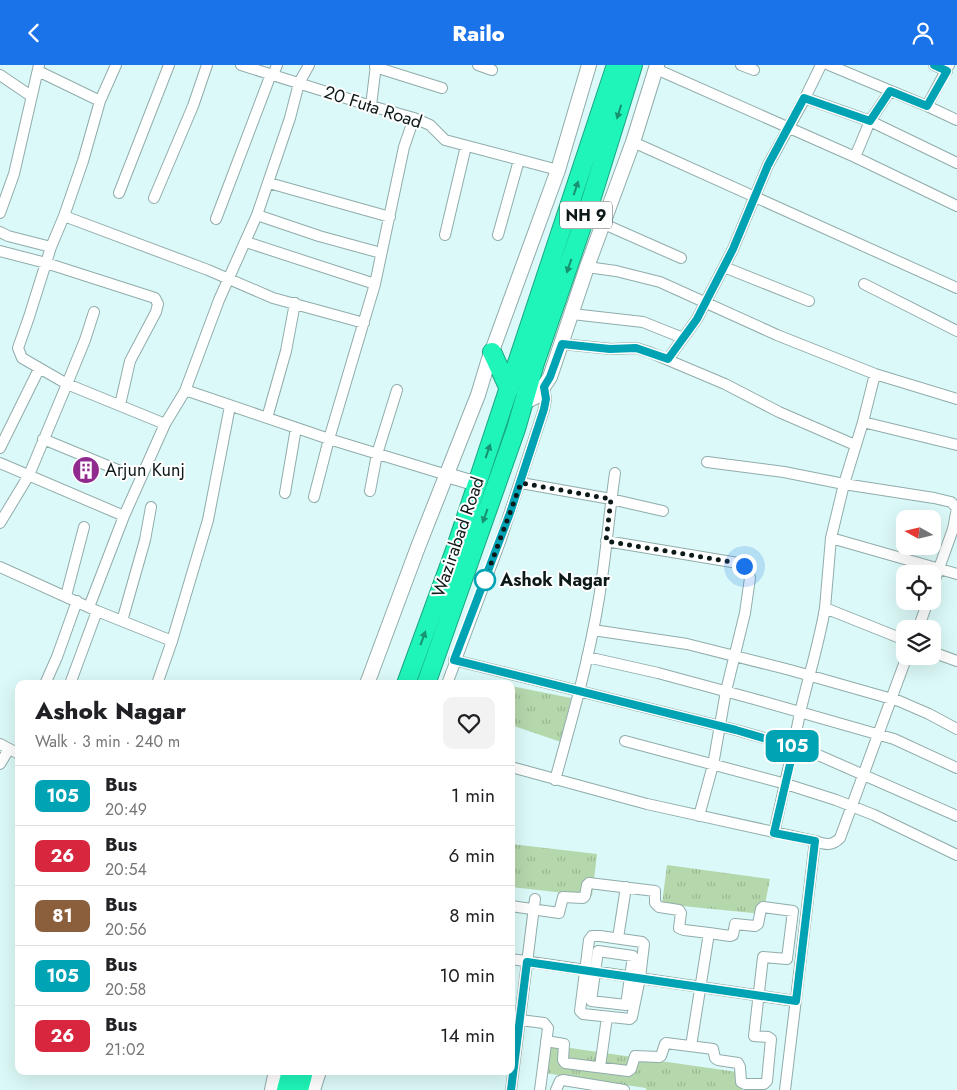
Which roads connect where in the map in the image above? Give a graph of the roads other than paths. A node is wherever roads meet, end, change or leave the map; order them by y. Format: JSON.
{"nodes":[{"id":1,"x":116,"y":65,"type":"edge"},
{"id":2,"x":169,"y":65,"type":"edge"},
{"id":3,"x":207,"y":65,"type":"edge"},
{"id":4,"x":241,"y":65,"type":"edge"},
{"id":5,"x":309,"y":65,"type":"edge"},
{"id":6,"x":478,"y":65,"type":"edge"},
{"id":7,"x":589,"y":65,"type":"edge"},
{"id":8,"x":616,"y":65,"type":"edge"},
{"id":9,"x":633,"y":65,"type":"edge"},
{"id":10,"x":741,"y":65,"type":"edge"},
{"id":11,"x":821,"y":65,"type":"edge"},
{"id":12,"x":829,"y":65,"type":"edge"},
{"id":13,"x":934,"y":65,"type":"edge"},
{"id":14,"x":376,"y":66,"type":"edge"},
{"id":15,"x":656,"y":67,"type":"edge"},
{"id":16,"x":39,"y":68,"type":"edge"},
{"id":17,"x":948,"y":68,"type":"edge"},
{"id":18,"x":492,"y":70,"type":"dead end"},
{"id":19,"x":274,"y":71,"type":"edge"},
{"id":20,"x":754,"y":71,"type":"dead end"},
{"id":21,"x":1,"y":78,"type":"edge"},
{"id":22,"x":299,"y":83,"type":"junction"},
{"id":23,"x":442,"y":88,"type":"dead end"},
{"id":24,"x":890,"y":91,"type":"junction"},
{"id":25,"x":31,"y":96,"type":"junction"},
{"id":26,"x":804,"y":98,"type":"junction"},
{"id":27,"x":100,"y":101,"type":"junction"},
{"id":28,"x":371,"y":106,"type":"junction"},
{"id":29,"x":927,"y":106,"type":"junction"},
{"id":30,"x":414,"y":118,"type":"junction"},
{"id":31,"x":870,"y":121,"type":"junction"},
{"id":32,"x":957,"y":121,"type":"edge"},
{"id":33,"x":788,"y":128,"type":"junction"},
{"id":34,"x":634,"y":142,"type":"junction"},
{"id":35,"x":466,"y":146,"type":"junction"},
{"id":36,"x":855,"y":157,"type":"junction"},
{"id":37,"x":519,"y":160,"type":"junction"},
{"id":38,"x":957,"y":163,"type":"edge"},
{"id":39,"x":558,"y":170,"type":"junction"},
{"id":40,"x":269,"y":183,"type":"junction"},
{"id":41,"x":119,"y":193,"type":"dead end"},
{"id":42,"x":755,"y":197,"type":"junction"},
{"id":43,"x":154,"y":198,"type":"dead end"},
{"id":44,"x":957,"y":206,"type":"edge"},
{"id":45,"x":0,"y":213,"type":"edge"},
{"id":46,"x":258,"y":215,"type":"junction"},
{"id":47,"x":64,"y":216,"type":"junction"},
{"id":48,"x":390,"y":217,"type":"junction"},
{"id":49,"x":216,"y":219,"type":"dead end"},
{"id":50,"x":604,"y":224,"type":"junction"},
{"id":51,"x":0,"y":232,"type":"edge"},
{"id":52,"x":445,"y":235,"type":"dead end"},
{"id":53,"x":498,"y":235,"type":"dead end"},
{"id":54,"x":246,"y":242,"type":"junction"},
{"id":55,"x":51,"y":247,"type":"junction"},
{"id":56,"x":0,"y":251,"type":"edge"},
{"id":57,"x":381,"y":253,"type":"junction"},
{"id":58,"x":681,"y":259,"type":"dead end"},
{"id":59,"x":46,"y":263,"type":"junction"},
{"id":60,"x":587,"y":267,"type":"junction"},
{"id":61,"x":724,"y":267,"type":"junction"},
{"id":62,"x":228,"y":278,"type":"junction"},
{"id":63,"x":375,"y":284,"type":"junction"},
{"id":64,"x":864,"y":284,"type":"dead end"},
{"id":65,"x":957,"y":288,"type":"edge"},
{"id":66,"x":809,"y":301,"type":"dead end"},
{"id":67,"x":295,"y":303,"type":"junction"},
{"id":68,"x":705,"y":303,"type":"junction"},
{"id":69,"x":94,"y":312,"type":"dead end"},
{"id":70,"x":572,"y":314,"type":"junction"},
{"id":71,"x":364,"y":323,"type":"junction"},
{"id":72,"x":957,"y":331,"type":"edge"},
{"id":73,"x":683,"y":338,"type":"junction"},
{"id":74,"x":562,"y":344,"type":"junction"},
{"id":75,"x":492,"y":352,"type":"junction"},
{"id":76,"x":668,"y":359,"type":"junction"},
{"id":77,"x":39,"y":369,"type":"junction"},
{"id":78,"x":875,"y":374,"type":"junction"},
{"id":79,"x":67,"y":384,"type":"junction"},
{"id":80,"x":544,"y":387,"type":"junction"},
{"id":81,"x":508,"y":389,"type":"junction"},
{"id":82,"x":397,"y":390,"type":"dead end"},
{"id":83,"x":185,"y":391,"type":"junction"},
{"id":84,"x":957,"y":399,"type":"edge"},
{"id":85,"x":523,"y":403,"type":"junction"},
{"id":86,"x":120,"y":405,"type":"junction"},
{"id":87,"x":230,"y":406,"type":"junction"},
{"id":88,"x":267,"y":418,"type":"junction"},
{"id":89,"x":863,"y":422,"type":"junction"},
{"id":90,"x":165,"y":424,"type":"junction"},
{"id":91,"x":296,"y":428,"type":"junction"},
{"id":92,"x":43,"y":439,"type":"junction"},
{"id":93,"x":329,"y":439,"type":"junction"},
{"id":94,"x":855,"y":445,"type":"junction"},
{"id":95,"x":957,"y":445,"type":"edge"},
{"id":96,"x":0,"y":448,"type":"edge"},
{"id":97,"x":377,"y":454,"type":"junction"},
{"id":98,"x":0,"y":463,"type":"edge"},
{"id":99,"x":707,"y":463,"type":"dead end"},
{"id":100,"x":118,"y":470,"type":"dead end"},
{"id":101,"x":615,"y":473,"type":"dead end"},
{"id":102,"x":29,"y":475,"type":"junction"},
{"id":103,"x":447,"y":475,"type":"junction"},
{"id":104,"x":521,"y":483,"type":"junction"},
{"id":105,"x":477,"y":484,"type":"junction"},
{"id":106,"x":844,"y":484,"type":"junction"},
{"id":107,"x":370,"y":491,"type":"dead end"},
{"id":108,"x":285,"y":493,"type":"dead end"},
{"id":109,"x":314,"y":497,"type":"dead end"},
{"id":110,"x":611,"y":499,"type":"junction"},
{"id":111,"x":151,"y":507,"type":"dead end"},
{"id":112,"x":4,"y":508,"type":"edge"},
{"id":113,"x":663,"y":511,"type":"dead end"},
{"id":114,"x":124,"y":516,"type":"junction"},
{"id":115,"x":0,"y":523,"type":"edge"},
{"id":116,"x":84,"y":527,"type":"dead end"},
{"id":117,"x":831,"y":539,"type":"junction"},
{"id":118,"x":606,"y":541,"type":"junction"},
{"id":119,"x":925,"y":565,"type":"edge"},
{"id":120,"x":940,"y":565,"type":"edge"},
{"id":121,"x":0,"y":567,"type":"edge"},
{"id":122,"x":941,"y":570,"type":"edge"},
{"id":123,"x":957,"y":574,"type":"edge"},
{"id":124,"x":66,"y":595,"type":"junction"},
{"id":125,"x":77,"y":601,"type":"junction"},
{"id":126,"x":825,"y":608,"type":"junction"},
{"id":127,"x":93,"y":609,"type":"junction"},
{"id":128,"x":122,"y":621,"type":"junction"},
{"id":129,"x":593,"y":630,"type":"junction"},
{"id":130,"x":896,"y":636,"type":"edge"},
{"id":131,"x":172,"y":641,"type":"junction"},
{"id":132,"x":941,"y":655,"type":"edge"},
{"id":133,"x":735,"y":656,"type":"junction"},
{"id":134,"x":587,"y":657,"type":"junction"},
{"id":135,"x":454,"y":660,"type":"junction"},
{"id":136,"x":957,"y":661,"type":"edge"},
{"id":137,"x":903,"y":665,"type":"edge"},
{"id":138,"x":810,"y":676,"type":"junction"},
{"id":139,"x":47,"y":680,"type":"edge"},
{"id":140,"x":71,"y":680,"type":"edge"},
{"id":141,"x":158,"y":680,"type":"edge"},
{"id":142,"x":368,"y":680,"type":"edge"},
{"id":143,"x":407,"y":680,"type":"edge"},
{"id":144,"x":427,"y":680,"type":"edge"},
{"id":145,"x":447,"y":680,"type":"edge"},
{"id":146,"x":726,"y":691,"type":"junction"},
{"id":147,"x":580,"y":692,"type":"junction"},
{"id":148,"x":890,"y":699,"type":"junction"},
{"id":149,"x":801,"y":712,"type":"junction"},
{"id":150,"x":720,"y":726,"type":"junction"},
{"id":151,"x":957,"y":729,"type":"edge"},
{"id":152,"x":878,"y":734,"type":"junction"},
{"id":153,"x":625,"y":741,"type":"dead end"},
{"id":154,"x":794,"y":747,"type":"junction"},
{"id":155,"x":12,"y":749,"type":"edge"},
{"id":156,"x":0,"y":764,"type":"edge"},
{"id":157,"x":712,"y":765,"type":"junction"},
{"id":158,"x":515,"y":768,"type":"edge"},
{"id":159,"x":957,"y":768,"type":"edge"},
{"id":160,"x":864,"y":775,"type":"junction"},
{"id":161,"x":555,"y":779,"type":"junction"},
{"id":162,"x":786,"y":784,"type":"junction"},
{"id":163,"x":852,"y":806,"type":"junction"},
{"id":164,"x":699,"y":816,"type":"junction"},
{"id":165,"x":957,"y":816,"type":"edge"},
{"id":166,"x":774,"y":833,"type":"junction"},
{"id":167,"x":815,"y":841,"type":"junction"},
{"id":168,"x":957,"y":855,"type":"edge"},
{"id":169,"x":626,"y":887,"type":"junction"},
{"id":170,"x":534,"y":904,"type":"junction"},
{"id":171,"x":515,"y":906,"type":"edge"},
{"id":172,"x":709,"y":933,"type":"junction"},
{"id":173,"x":618,"y":938,"type":"junction"},
{"id":174,"x":515,"y":960,"type":"edge"},
{"id":175,"x":527,"y":962,"type":"junction"},
{"id":176,"x":590,"y":971,"type":"junction"},
{"id":177,"x":635,"y":978,"type":"junction"},
{"id":178,"x":700,"y":987,"type":"junction"},
{"id":179,"x":759,"y":996,"type":"junction"},
{"id":180,"x":796,"y":1001,"type":"junction"},
{"id":181,"x":607,"y":1017,"type":"junction"},
{"id":182,"x":520,"y":1020,"type":"junction"},
{"id":183,"x":546,"y":1041,"type":"junction"},
{"id":184,"x":691,"y":1046,"type":"junction"},
{"id":185,"x":515,"y":1059,"type":"edge"},
{"id":186,"x":600,"y":1067,"type":"junction"},
{"id":187,"x":275,"y":1075,"type":"edge"},
{"id":188,"x":290,"y":1075,"type":"edge"},
{"id":189,"x":303,"y":1075,"type":"edge"},
{"id":190,"x":318,"y":1075,"type":"edge"},
{"id":191,"x":513,"y":1075,"type":"edge"},
{"id":192,"x":596,"y":1088,"type":"edge"},
{"id":193,"x":272,"y":1090,"type":"edge"},
{"id":194,"x":286,"y":1090,"type":"edge"},
{"id":195,"x":299,"y":1090,"type":"edge"},
{"id":196,"x":314,"y":1090,"type":"edge"},
{"id":197,"x":511,"y":1090,"type":"edge"},
{"id":198,"x":540,"y":1090,"type":"edge"},
{"id":199,"x":556,"y":1090,"type":"edge"},
{"id":200,"x":624,"y":1090,"type":"edge"},
{"id":201,"x":785,"y":1090,"type":"edge"}],
"edges":[{"from":1,"to":27,"type":"street"},
{"from":2,"to":41,"type":"street"},
{"from":3,"to":43,"type":"street"},
{"from":4,"to":19,"type":"street","name":"20 Futa Road"},
{"from":5,"to":22,"type":"street"},
{"from":6,"to":18,"type":"street"},
{"from":7,"to":39,"type":"street"},
{"from":81,"to":8,"type":"highway","number":"NH 9","one_way":true},
{"from":9,"to":85,"type":"highway","number":"NH 9","one_way":true},
{"from":10,"to":20,"type":"street"},
{"from":11,"to":26,"type":"street"},
{"from":12,"to":24,"type":"street"},
{"from":13,"to":17,"type":"street"},
{"from":14,"to":23,"type":"street"},
{"from":14,"to":28,"type":"street"},
{"from":15,"to":33,"type":"street"},
{"from":15,"to":34,"type":"street"},
{"from":16,"to":25,"type":"street"},
{"from":16,"to":27,"type":"street"},
{"from":17,"to":29,"type":"street"},
{"from":19,"to":22,"type":"street","name":"20 Futa Road"},
{"from":19,"to":49,"type":"street"},
{"from":21,"to":25,"type":"street"},
{"from":22,"to":28,"type":"street","name":"20 Futa Road"},
{"from":22,"to":40,"type":"street"},
{"from":24,"to":29,"type":"street"},
{"from":24,"to":31,"type":"street"},
{"from":25,"to":45,"type":"street"},
{"from":26,"to":31,"type":"street"},
{"from":26,"to":33,"type":"street"},
{"from":27,"to":47,"type":"street"},
{"from":28,"to":30,"type":"street","name":"20 Futa Road"},
{"from":29,"to":32,"type":"street"},
{"from":30,"to":35,"type":"street","name":"20 Futa Road"},
{"from":30,"to":48,"type":"street"},
{"from":31,"to":36,"type":"street"},
{"from":31,"to":38,"type":"street"},
{"from":33,"to":36,"type":"street"},
{"from":33,"to":42,"type":"street"},
{"from":34,"to":42,"type":"street"},
{"from":34,"to":50,"type":"street"},
{"from":35,"to":37,"type":"street","name":"20 Futa Road"},
{"from":35,"to":52,"type":"street"},
{"from":36,"to":44,"type":"street"},
{"from":37,"to":39,"type":"street","name":"20 Futa Road"},
{"from":37,"to":53,"type":"street"},
{"from":39,"to":75,"type":"street"},
{"from":40,"to":46,"type":"street"},
{"from":40,"to":48,"type":"street"},
{"from":42,"to":61,"type":"street"},
{"from":42,"to":65,"type":"street"},
{"from":46,"to":54,"type":"street"},
{"from":46,"to":57,"type":"street"},
{"from":47,"to":55,"type":"street"},
{"from":47,"to":62,"type":"street"},
{"from":48,"to":57,"type":"street"},
{"from":50,"to":58,"type":"street"},
{"from":50,"to":60,"type":"street"},
{"from":51,"to":55,"type":"street"},
{"from":54,"to":62,"type":"street"},
{"from":54,"to":63,"type":"street"},
{"from":55,"to":59,"type":"street"},
{"from":56,"to":59,"type":"street"},
{"from":57,"to":63,"type":"street"},
{"from":59,"to":77,"type":"street"},
{"from":59,"to":86,"type":"street"},
{"from":60,"to":68,"type":"street"},
{"from":60,"to":70,"type":"street"},
{"from":61,"to":66,"type":"street"},
{"from":61,"to":68,"type":"street"},
{"from":62,"to":67,"type":"street"},
{"from":62,"to":83,"type":"street"},
{"from":63,"to":71,"type":"street"},
{"from":64,"to":72,"type":"street"},
{"from":67,"to":71,"type":"street"},
{"from":67,"to":88,"type":"street"},
{"from":68,"to":73,"type":"street"},
{"from":68,"to":78,"type":"street"},
{"from":69,"to":79,"type":"street"},
{"from":70,"to":73,"type":"street"},
{"from":70,"to":74,"type":"street"},
{"from":71,"to":93,"type":"street"},
{"from":73,"to":76,"type":"street"},
{"from":74,"to":76,"type":"street"},
{"from":74,"to":80,"type":"street"},
{"from":75,"to":81,"type":"highway"},
{"from":75,"to":103,"type":"street"},
{"from":76,"to":94,"type":"street"},
{"from":77,"to":79,"type":"street"},
{"from":77,"to":96,"type":"street"},
{"from":78,"to":84,"type":"street"},
{"from":78,"to":89,"type":"street"},
{"from":79,"to":86,"type":"street"},
{"from":79,"to":92,"type":"street"},
{"from":80,"to":85,"type":"street"},
{"from":80,"to":104,"type":"street"},
{"from":105,"to":81,"type":"highway","name":"Wazirabad Road","number":"NH 9","one_way":true},
{"from":82,"to":97,"type":"street"},
{"from":83,"to":87,"type":"street"},
{"from":83,"to":90,"type":"street"},
{"from":85,"to":144,"type":"highway","name":"Wazirabad Road","number":"NH 9","one_way":true},
{"from":86,"to":90,"type":"street"},
{"from":87,"to":88,"type":"street"},
{"from":87,"to":131,"type":"street"},
{"from":88,"to":91,"type":"street"},
{"from":89,"to":94,"type":"street"},
{"from":89,"to":95,"type":"street"},
{"from":90,"to":114,"type":"street"},
{"from":91,"to":93,"type":"street"},
{"from":91,"to":108,"type":"street"},
{"from":92,"to":100,"type":"street"},
{"from":92,"to":102,"type":"street"},
{"from":93,"to":97,"type":"street"},
{"from":93,"to":109,"type":"street"},
{"from":94,"to":106,"type":"street"},
{"from":97,"to":103,"type":"street"},
{"from":97,"to":107,"type":"street"},
{"from":98,"to":102,"type":"street"},
{"from":99,"to":106,"type":"street"},
{"from":101,"to":110,"type":"street"},
{"from":102,"to":112,"type":"street"},
{"from":102,"to":114,"type":"street"},
{"from":103,"to":105,"type":"street"},
{"from":103,"to":142,"type":"street"},
{"from":104,"to":110,"type":"street"},
{"from":104,"to":135,"type":"street"},
{"from":143,"to":105,"type":"highway","name":"Wazirabad Road","number":"NH 9","one_way":true},
{"from":106,"to":117,"type":"street"},
{"from":106,"to":120,"type":"street"},
{"from":110,"to":113,"type":"street"},
{"from":110,"to":118,"type":"street"},
{"from":111,"to":128,"type":"street"},
{"from":112,"to":115,"type":"street"},
{"from":114,"to":127,"type":"street"},
{"from":116,"to":124,"type":"street"},
{"from":117,"to":119,"type":"street"},
{"from":117,"to":126,"type":"street"},
{"from":118,"to":129,"type":"street"},
{"from":118,"to":133,"type":"street"},
{"from":121,"to":124,"type":"street"},
{"from":122,"to":123,"type":"street"},
{"from":124,"to":125,"type":"street"},
{"from":125,"to":127,"type":"street"},
{"from":125,"to":139,"type":"street"},
{"from":126,"to":130,"type":"street"},
{"from":126,"to":138,"type":"street"},
{"from":127,"to":128,"type":"street"},
{"from":127,"to":140,"type":"street"},
{"from":128,"to":131,"type":"street"},
{"from":129,"to":133,"type":"street"},
{"from":129,"to":134,"type":"street"},
{"from":131,"to":141,"type":"street"},
{"from":132,"to":136,"type":"street"},
{"from":133,"to":138,"type":"street"},
{"from":133,"to":146,"type":"street"},
{"from":134,"to":146,"type":"street"},
{"from":134,"to":147,"type":"street"},
{"from":135,"to":145,"type":"street"},
{"from":135,"to":147,"type":"street"},
{"from":137,"to":148,"type":"street"},
{"from":138,"to":148,"type":"street"},
{"from":138,"to":149,"type":"street"},
{"from":146,"to":149,"type":"street"},
{"from":146,"to":150,"type":"street"},
{"from":147,"to":150,"type":"street"},
{"from":147,"to":161,"type":"street"},
{"from":148,"to":151,"type":"street"},
{"from":148,"to":152,"type":"street"},
{"from":149,"to":152,"type":"street"},
{"from":149,"to":154,"type":"street"},
{"from":150,"to":154,"type":"street"},
{"from":150,"to":157,"type":"street"},
{"from":152,"to":159,"type":"street"},
{"from":152,"to":160,"type":"street"},
{"from":153,"to":157,"type":"street"},
{"from":154,"to":160,"type":"street"},
{"from":154,"to":162,"type":"street"},
{"from":155,"to":156,"type":"street"},
{"from":157,"to":162,"type":"street"},
{"from":157,"to":164,"type":"street"},
{"from":158,"to":161,"type":"street"},
{"from":160,"to":163,"type":"street"},
{"from":160,"to":165,"type":"street"},
{"from":161,"to":164,"type":"street"},
{"from":162,"to":163,"type":"street"},
{"from":162,"to":166,"type":"street"},
{"from":163,"to":167,"type":"street"},
{"from":163,"to":168,"type":"street"},
{"from":164,"to":166,"type":"street"},
{"from":166,"to":167,"type":"street"},
{"from":167,"to":180,"type":"street"},
{"from":169,"to":170,"type":"street"},
{"from":169,"to":172,"type":"street"},
{"from":169,"to":173,"type":"street"},
{"from":170,"to":171,"type":"street"},
{"from":170,"to":175,"type":"street"},
{"from":172,"to":178,"type":"street"},
{"from":172,"to":179,"type":"street"},
{"from":173,"to":176,"type":"street"},
{"from":173,"to":177,"type":"street"},
{"from":174,"to":175,"type":"street"},
{"from":175,"to":176,"type":"street"},
{"from":175,"to":182,"type":"street"},
{"from":176,"to":177,"type":"street"},
{"from":176,"to":177,"type":"street"},
{"from":176,"to":177,"type":"street"},
{"from":176,"to":181,"type":"street"},
{"from":177,"to":178,"type":"street"},
{"from":177,"to":181,"type":"street"},
{"from":178,"to":179,"type":"street"},
{"from":178,"to":184,"type":"street"},
{"from":179,"to":180,"type":"street"},
{"from":179,"to":184,"type":"street"},
{"from":180,"to":201,"type":"street"},
{"from":181,"to":186,"type":"street"},
{"from":182,"to":183,"type":"street"},
{"from":182,"to":185,"type":"street"},
{"from":183,"to":186,"type":"street"},
{"from":183,"to":198,"type":"street"},
{"from":184,"to":186,"type":"street"},
{"from":187,"to":193,"type":"street"},
{"from":188,"to":194,"type":"highway"},
{"from":189,"to":195,"type":"highway"},
{"from":190,"to":196,"type":"street"},
{"from":191,"to":197,"type":"street"},
{"from":192,"to":199,"type":"street"},
{"from":192,"to":200,"type":"street"}]}
